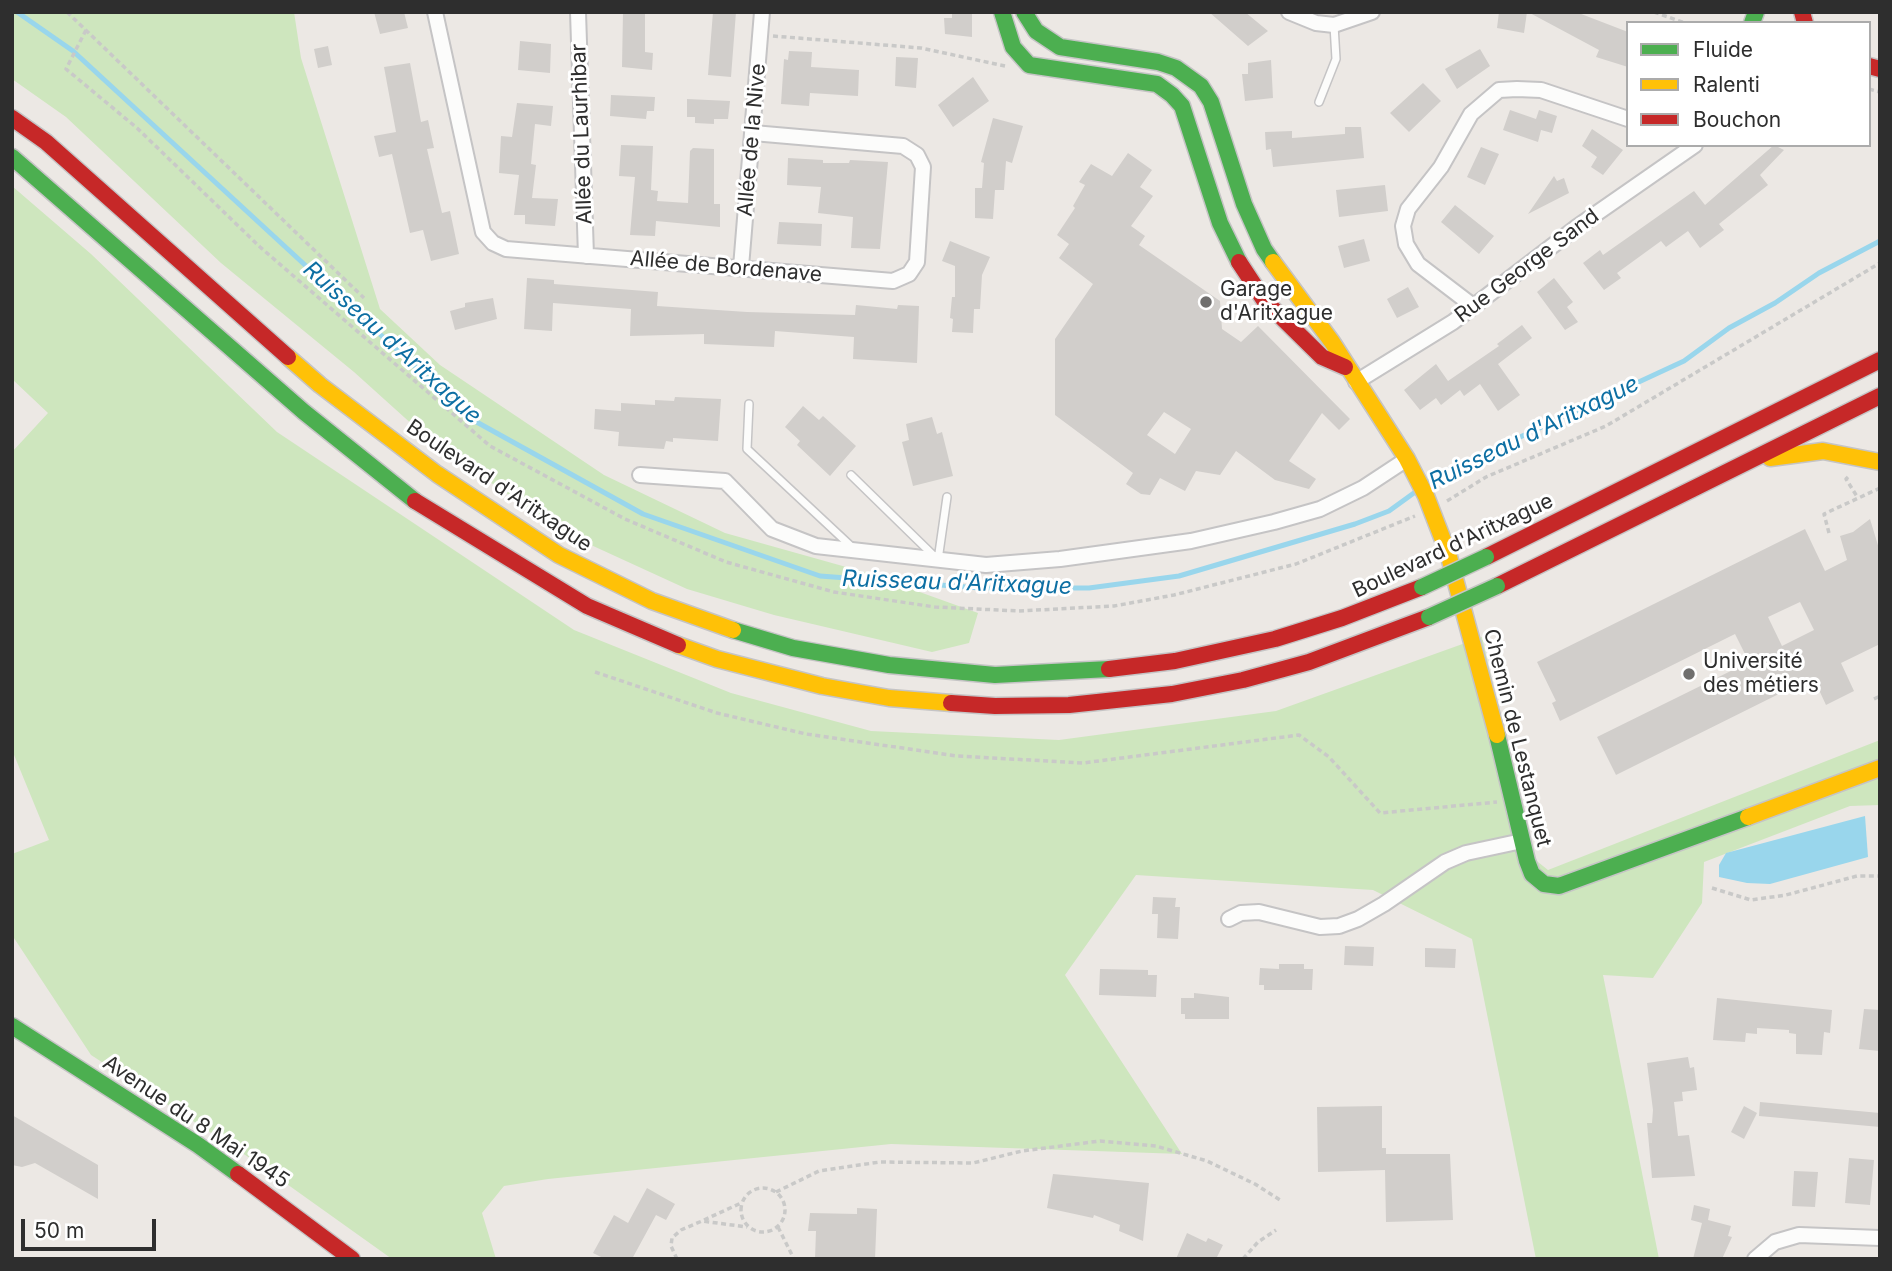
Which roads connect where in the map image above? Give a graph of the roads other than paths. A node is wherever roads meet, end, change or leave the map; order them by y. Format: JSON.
{"nodes":[{"id":1,"x":435,"y":12,"type":"edge"},
{"id":2,"x":578,"y":12,"type":"edge"},
{"id":3,"x":762,"y":12,"type":"edge"},
{"id":4,"x":1002,"y":12,"type":"edge"},
{"id":5,"x":1024,"y":12,"type":"edge"},
{"id":6,"x":1289,"y":12,"type":"edge"},
{"id":7,"x":1372,"y":12,"type":"edge"},
{"id":8,"x":1334,"y":25,"type":"junction"},
{"id":9,"x":1319,"y":102,"type":"dead end"},
{"id":10,"x":12,"y":118,"type":"edge"},
{"id":11,"x":1626,"y":118,"type":"edge"},
{"id":12,"x":753,"y":132,"type":"junction"},
{"id":13,"x":1692,"y":147,"type":"edge"},
{"id":14,"x":12,"y":157,"type":"edge"},
{"id":15,"x":586,"y":256,"type":"junction"},
{"id":16,"x":741,"y":267,"type":"junction"},
{"id":17,"x":1473,"y":306,"type":"junction"},
{"id":18,"x":1880,"y":360,"type":"edge"},
{"id":19,"x":1345,"y":367,"type":"junction"},
{"id":20,"x":1356,"y":383,"type":"junction"},
{"id":21,"x":1880,"y":396,"type":"edge"},
{"id":22,"x":749,"y":404,"type":"dead end"},
{"id":23,"x":1407,"y":459,"type":"junction"},
{"id":24,"x":1750,"y":461,"type":"junction"},
{"id":25,"x":1880,"y":462,"type":"edge"},
{"id":26,"x":640,"y":475,"type":"dead end"},
{"id":27,"x":851,"y":475,"type":"dead end"},
{"id":28,"x":947,"y":497,"type":"dead end"},
{"id":29,"x":856,"y":551,"type":"junction"},
{"id":30,"x":938,"y":560,"type":"junction"},
{"id":31,"x":1880,"y":768,"type":"edge"},
{"id":32,"x":1522,"y":841,"type":"junction"},
{"id":33,"x":1229,"y":919,"type":"dead end"},
{"id":34,"x":12,"y":1026,"type":"edge"},
{"id":35,"x":1880,"y":1238,"type":"edge"},
{"id":36,"x":352,"y":1259,"type":"edge"},
{"id":37,"x":1755,"y":1259,"type":"edge"}],
"edges":[{"from":1,"to":15,"type":"street","name":"Allée de Bordenave"},
{"from":2,"to":15,"type":"street","name":"Allée du Laurhibar"},
{"from":3,"to":12,"type":"street","name":"Allée de la Nive"},
{"from":4,"to":19,"type":"main road"},
{"from":5,"to":19,"type":"main road","name":"Chemin de Lestanquet"},
{"from":6,"to":8,"type":"street"},
{"from":7,"to":8,"type":"street"},
{"from":8,"to":9,"type":"lane"},
{"from":10,"to":18,"type":"main road","name":"Boulevard d'Aritxague","bridge":true},
{"from":11,"to":17,"type":"street"},
{"from":12,"to":16,"type":"street","name":"Allée de la Nive"},
{"from":12,"to":16,"type":"street","name":"Allée de Bordenave"},
{"from":13,"to":17,"type":"street","name":"Rue George Sand"},
{"from":14,"to":24,"type":"main road","bridge":true},
{"from":15,"to":16,"type":"street","name":"Allée de Bordenave"},
{"from":17,"to":20,"type":"street","name":"Rue George Sand"},
{"from":19,"to":20,"type":"main road","name":"Chemin de Lestanquet"},
{"from":20,"to":23,"type":"main road","name":"Chemin de Lestanquet"},
{"from":21,"to":24,"type":"main road"},
{"from":22,"to":29,"type":"lane"},
{"from":23,"to":30,"type":"street"},
{"from":23,"to":32,"type":"main road","name":"Chemin de Lestanquet"},
{"from":24,"to":25,"type":"main road"},
{"from":26,"to":29,"type":"street"},
{"from":27,"to":30,"type":"lane"},
{"from":28,"to":30,"type":"lane"},
{"from":29,"to":30,"type":"street"},
{"from":31,"to":32,"type":"main road","name":"Chemin de Lestanquet"},
{"from":32,"to":33,"type":"street"},
{"from":34,"to":36,"type":"main road","name":"Avenue du 8 Mai 1945"},
{"from":35,"to":37,"type":"street"}]}
